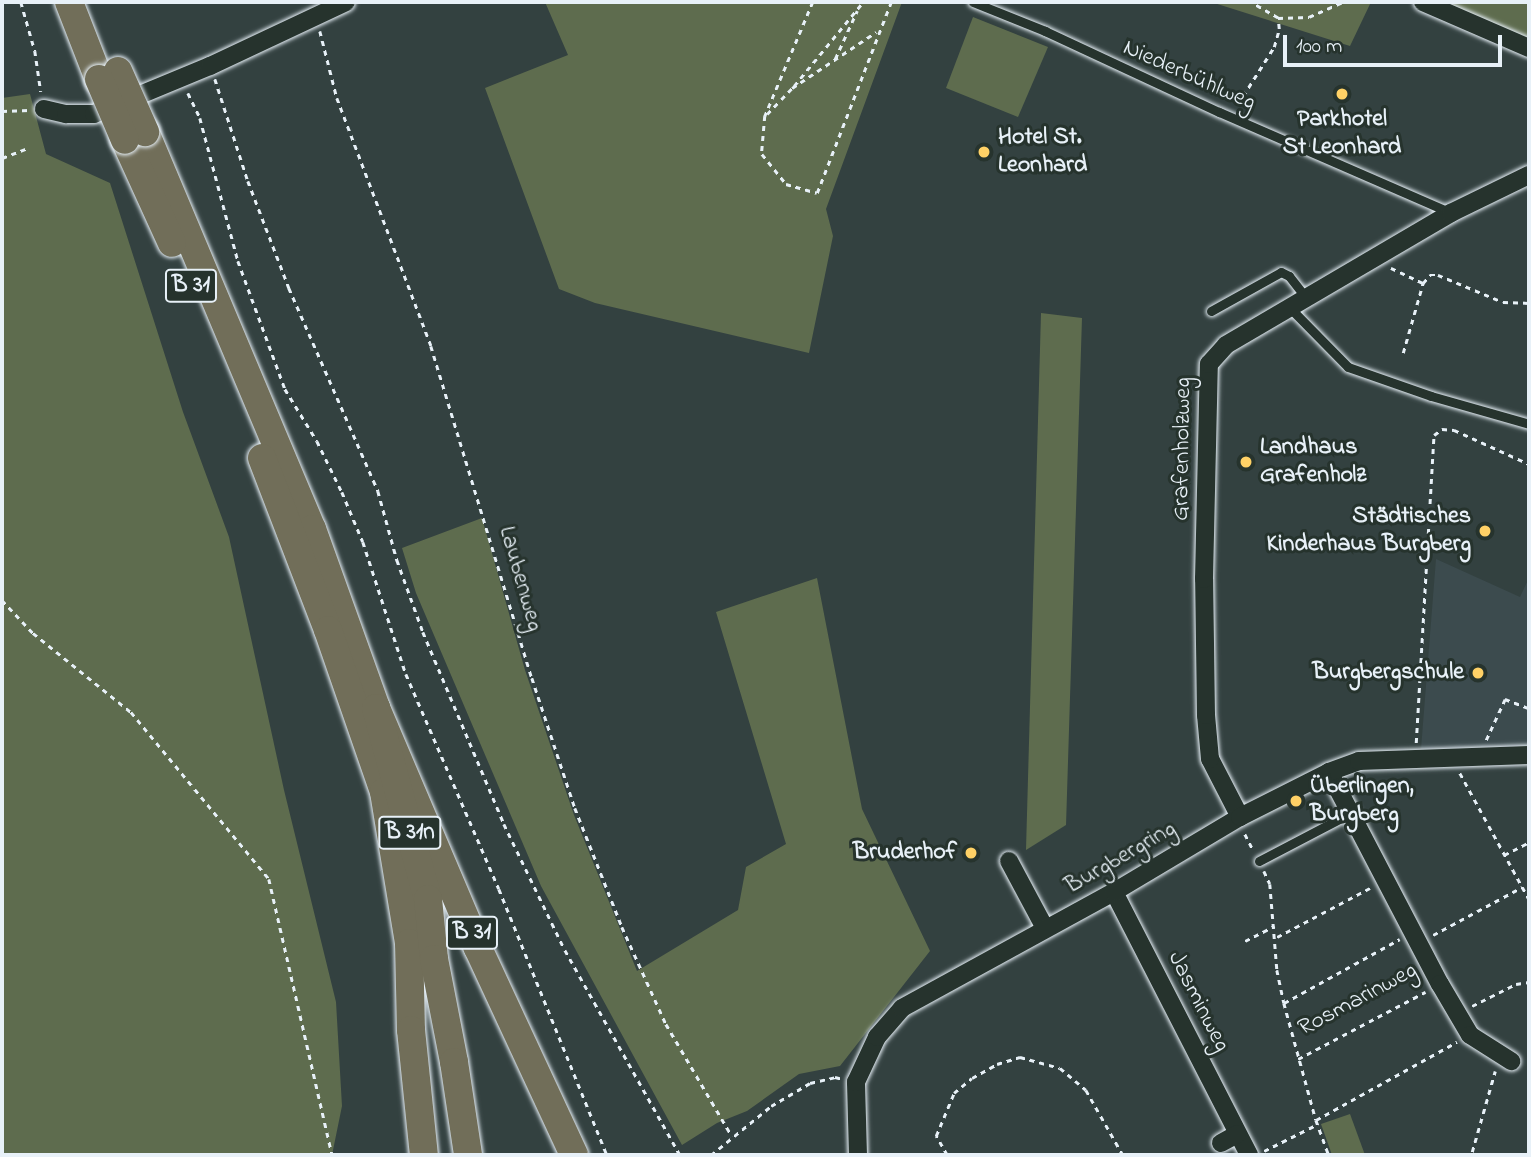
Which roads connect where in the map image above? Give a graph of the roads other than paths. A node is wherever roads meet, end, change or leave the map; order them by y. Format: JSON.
{"nodes":[{"id":1,"x":69,"y":2,"type":"edge"},
{"id":2,"x":84,"y":2,"type":"edge"},
{"id":3,"x":346,"y":2,"type":"edge"},
{"id":4,"x":973,"y":2,"type":"edge"},
{"id":5,"x":1423,"y":2,"type":"edge"},
{"id":6,"x":1529,"y":48,"type":"edge"},
{"id":7,"x":108,"y":75,"type":"junction"},
{"id":8,"x":44,"y":110,"type":"road end"},
{"id":9,"x":135,"y":136,"type":"junction"},
{"id":10,"x":1529,"y":175,"type":"edge"},
{"id":11,"x":1451,"y":213,"type":"junction"},
{"id":12,"x":1299,"y":304,"type":"junction"},
{"id":13,"x":1211,"y":311,"type":"dead end"},
{"id":14,"x":1529,"y":424,"type":"edge"},
{"id":15,"x":376,"y":708,"type":"junction"},
{"id":16,"x":1529,"y":755,"type":"edge"},
{"id":17,"x":1329,"y":772,"type":"junction"},
{"id":18,"x":384,"y":792,"type":"junction"},
{"id":19,"x":1351,"y":813,"type":"junction"},
{"id":20,"x":1238,"y":818,"type":"junction"},
{"id":21,"x":1009,"y":861,"type":"dead end"},
{"id":22,"x":1259,"y":861,"type":"road end"},
{"id":23,"x":1114,"y":892,"type":"junction"},
{"id":24,"x":1045,"y":928,"type":"junction"},
{"id":25,"x":434,"y":959,"type":"junction"},
{"id":26,"x":1506,"y":1058,"type":"road end"},
{"id":27,"x":1237,"y":1135,"type":"junction"},
{"id":28,"x":1221,"y":1143,"type":"dead end"},
{"id":29,"x":424,"y":1155,"type":"edge"},
{"id":30,"x":468,"y":1155,"type":"edge"},
{"id":31,"x":574,"y":1155,"type":"edge"},
{"id":32,"x":858,"y":1155,"type":"edge"},
{"id":33,"x":1249,"y":1155,"type":"edge"}],
"edges":[{"from":1,"to":7,"type":"main road","number":"B 31"},
{"from":2,"to":7,"type":"main road","number":"B 31"},
{"from":3,"to":8,"type":"street"},
{"from":4,"to":11,"type":"lane","name":"Niederbühlweg"},
{"from":5,"to":6,"type":"street"},
{"from":7,"to":9,"type":"main road","number":"B 31","bridge":true},
{"from":9,"to":15,"type":"main road","number":"B 31"},
{"from":9,"to":18,"type":"main road","number":"B 31"},
{"from":10,"to":11,"type":"street","name":"Grafenholzweg"},
{"from":11,"to":12,"type":"street","name":"Grafenholzweg"},
{"from":12,"to":13,"type":"lane"},
{"from":12,"to":14,"type":"lane"},
{"from":12,"to":20,"type":"street","name":"Grafenholzweg"},
{"from":15,"to":25,"type":"main road","number":"B 31n"},
{"from":15,"to":31,"type":"main road","number":"B 31"},
{"from":16,"to":17,"type":"street","name":"Burgbergring"},
{"from":17,"to":19,"type":"street","name":"Rosmarinweg"},
{"from":17,"to":20,"type":"street","name":"Burgbergring"},
{"from":18,"to":25,"type":"main road","number":"B 31n"},
{"from":18,"to":29,"type":"main road","number":"B 31"},
{"from":19,"to":22,"type":"lane"},
{"from":19,"to":26,"type":"street","name":"Rosmarinweg"},
{"from":20,"to":23,"type":"street","name":"Burgbergring"},
{"from":21,"to":24,"type":"street"},
{"from":23,"to":24,"type":"street","name":"Burgbergring"},
{"from":23,"to":27,"type":"street","name":"Jasminweg"},
{"from":24,"to":32,"type":"street","name":"Burgbergring"},
{"from":25,"to":30,"type":"main road","number":"B 31n"},
{"from":27,"to":28,"type":"street"},
{"from":27,"to":33,"type":"street","name":"Jasminweg"}]}
